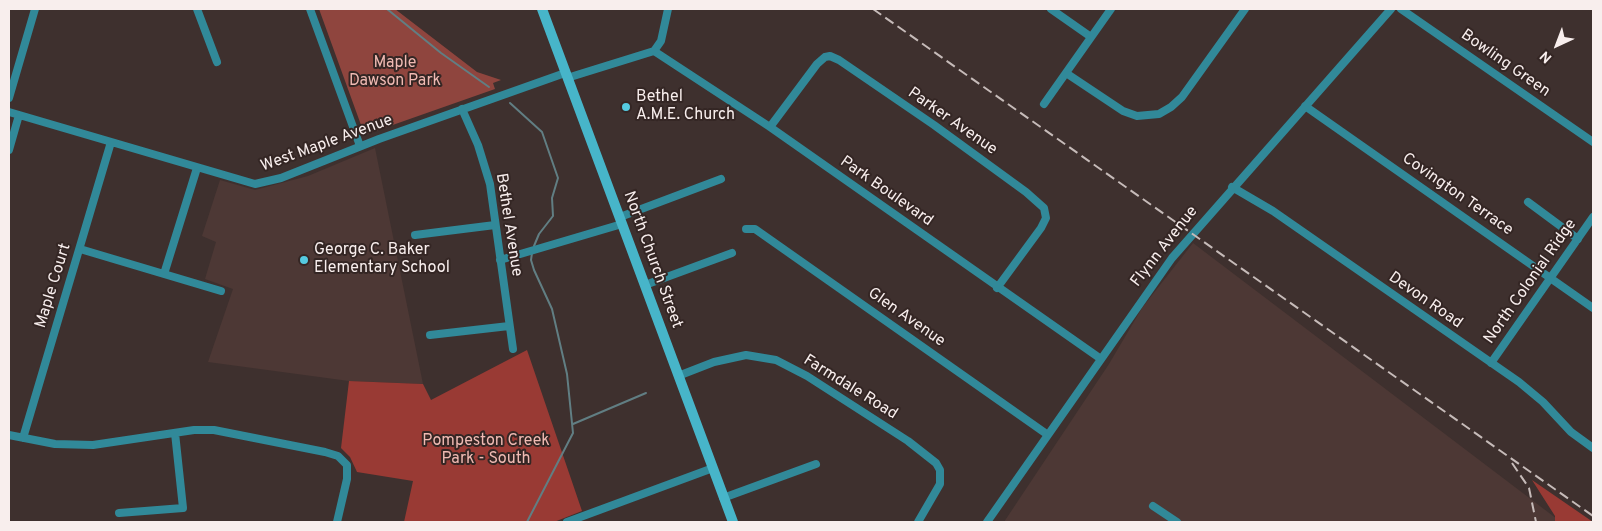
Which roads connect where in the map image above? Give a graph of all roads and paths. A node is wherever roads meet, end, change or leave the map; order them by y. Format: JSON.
{"nodes":[{"id":1,"x":35,"y":9,"type":"edge"},
{"id":2,"x":197,"y":9,"type":"edge"},
{"id":3,"x":310,"y":9,"type":"edge"},
{"id":4,"x":542,"y":9,"type":"edge"},
{"id":5,"x":668,"y":9,"type":"edge"},
{"id":6,"x":1051,"y":9,"type":"edge"},
{"id":7,"x":1111,"y":9,"type":"edge"},
{"id":8,"x":1245,"y":9,"type":"edge"},
{"id":9,"x":1390,"y":9,"type":"edge"},
{"id":10,"x":1401,"y":9,"type":"edge"},
{"id":11,"x":1091,"y":37,"type":"junction"},
{"id":12,"x":654,"y":51,"type":"junction"},
{"id":13,"x":217,"y":62,"type":"dead end"},
{"id":14,"x":1066,"y":73,"type":"junction"},
{"id":15,"x":566,"y":76,"type":"junction"},
{"id":16,"x":9,"y":98,"type":"edge"},
{"id":17,"x":1044,"y":104,"type":"dead end"},
{"id":18,"x":1305,"y":106,"type":"junction"},
{"id":19,"x":462,"y":109,"type":"junction"},
{"id":20,"x":9,"y":112,"type":"edge"},
{"id":21,"x":19,"y":115,"type":"junction"},
{"id":22,"x":770,"y":127,"type":"junction"},
{"id":23,"x":111,"y":142,"type":"junction"},
{"id":24,"x":1593,"y":142,"type":"edge"},
{"id":25,"x":360,"y":146,"type":"junction"},
{"id":26,"x":9,"y":150,"type":"edge"},
{"id":27,"x":197,"y":168,"type":"junction"},
{"id":28,"x":720,"y":179,"type":"dead end"},
{"id":29,"x":1232,"y":187,"type":"junction"},
{"id":30,"x":1528,"y":202,"type":"dead end"},
{"id":31,"x":1593,"y":218,"type":"edge"},
{"id":32,"x":621,"y":220,"type":"junction"},
{"id":33,"x":496,"y":225,"type":"junction"},
{"id":34,"x":746,"y":229,"type":"dead end"},
{"id":35,"x":415,"y":235,"type":"dead end"},
{"id":36,"x":1578,"y":239,"type":"junction"},
{"id":37,"x":80,"y":249,"type":"junction"},
{"id":38,"x":732,"y":253,"type":"dead end"},
{"id":39,"x":500,"y":260,"type":"junction"},
{"id":40,"x":164,"y":274,"type":"junction"},
{"id":41,"x":1551,"y":278,"type":"junction"},
{"id":42,"x":644,"y":285,"type":"junction"},
{"id":43,"x":998,"y":288,"type":"junction"},
{"id":44,"x":222,"y":291,"type":"dead end"},
{"id":45,"x":1593,"y":308,"type":"edge"},
{"id":46,"x":510,"y":326,"type":"junction"},
{"id":47,"x":430,"y":335,"type":"dead end"},
{"id":48,"x":513,"y":350,"type":"dead end"},
{"id":49,"x":1101,"y":359,"type":"junction"},
{"id":50,"x":1491,"y":363,"type":"junction"},
{"id":51,"x":678,"y":376,"type":"junction"},
{"id":52,"x":175,"y":433,"type":"junction"},
{"id":53,"x":9,"y":435,"type":"edge"},
{"id":54,"x":1048,"y":435,"type":"junction"},
{"id":55,"x":23,"y":438,"type":"junction"},
{"id":56,"x":1593,"y":448,"type":"edge"},
{"id":57,"x":816,"y":464,"type":"dead end"},
{"id":58,"x":713,"y":468,"type":"junction"},
{"id":59,"x":723,"y":498,"type":"junction"},
{"id":60,"x":1153,"y":506,"type":"dead end"},
{"id":61,"x":119,"y":513,"type":"dead end"},
{"id":62,"x":337,"y":522,"type":"edge"},
{"id":63,"x":568,"y":522,"type":"edge"},
{"id":64,"x":733,"y":522,"type":"edge"},
{"id":65,"x":918,"y":522,"type":"edge"},
{"id":66,"x":987,"y":522,"type":"edge"},
{"id":67,"x":1177,"y":522,"type":"edge"}],
"edges":[{"from":1,"to":16,"type":"street"},
{"from":2,"to":13,"type":"street"},
{"from":3,"to":25,"type":"street"},
{"from":4,"to":15,"type":"main road","name":"North Church Street"},
{"from":5,"to":12,"type":"street"},
{"from":6,"to":11,"type":"street"},
{"from":7,"to":11,"type":"street"},
{"from":8,"to":14,"type":"street"},
{"from":9,"to":18,"type":"street","name":"Flynn Avenue"},
{"from":10,"to":24,"type":"street","name":"Bowling Green"},
{"from":11,"to":14,"type":"street"},
{"from":12,"to":15,"type":"street","name":"West Maple Avenue"},
{"from":12,"to":22,"type":"street","name":"Park Boulevard"},
{"from":14,"to":17,"type":"street"},
{"from":15,"to":19,"type":"street","name":"West Maple Avenue"},
{"from":15,"to":32,"type":"main road","name":"North Church Street"},
{"from":18,"to":29,"type":"street","name":"Flynn Avenue"},
{"from":18,"to":41,"type":"street","name":"Covington Terrace"},
{"from":19,"to":25,"type":"street","name":"West Maple Avenue"},
{"from":19,"to":33,"type":"street","name":"Bethel Avenue"},
{"from":20,"to":21,"type":"street","name":"West Maple Avenue"},
{"from":21,"to":23,"type":"street","name":"West Maple Avenue"},
{"from":21,"to":26,"type":"street"},
{"from":22,"to":43,"type":"street","name":"Park Boulevard"},
{"from":22,"to":43,"type":"street","name":"Parker Avenue"},
{"from":23,"to":27,"type":"street","name":"West Maple Avenue"},
{"from":23,"to":37,"type":"street","name":"Maple Court"},
{"from":25,"to":27,"type":"street","name":"West Maple Avenue"},
{"from":27,"to":40,"type":"street"},
{"from":28,"to":32,"type":"street"},
{"from":29,"to":49,"type":"street","name":"Flynn Avenue"},
{"from":29,"to":50,"type":"street","name":"Devon Road"},
{"from":30,"to":36,"type":"street"},
{"from":31,"to":36,"type":"street","name":"North Colonial Ridge"},
{"from":32,"to":39,"type":"street"},
{"from":32,"to":42,"type":"main road","name":"North Church Street"},
{"from":33,"to":35,"type":"street"},
{"from":33,"to":39,"type":"street","name":"Bethel Avenue"},
{"from":34,"to":54,"type":"street","name":"Glen Avenue"},
{"from":36,"to":41,"type":"street","name":"North Colonial Ridge"},
{"from":37,"to":40,"type":"street"},
{"from":37,"to":55,"type":"street","name":"Maple Court"},
{"from":38,"to":42,"type":"street"},
{"from":39,"to":46,"type":"street","name":"Bethel Avenue"},
{"from":40,"to":44,"type":"street"},
{"from":41,"to":45,"type":"street","name":"Covington Terrace"},
{"from":41,"to":50,"type":"street","name":"North Colonial Ridge"},
{"from":42,"to":51,"type":"main road","name":"North Church Street"},
{"from":43,"to":49,"type":"street","name":"Park Boulevard"},
{"from":46,"to":47,"type":"street"},
{"from":46,"to":48,"type":"street","name":"Bethel Avenue"},
{"from":49,"to":54,"type":"street","name":"Flynn Avenue"},
{"from":50,"to":56,"type":"street","name":"Devon Road"},
{"from":51,"to":58,"type":"main road","name":"North Church Street"},
{"from":51,"to":65,"type":"street","name":"Farmdale Road"},
{"from":52,"to":55,"type":"street"},
{"from":52,"to":61,"type":"street"},
{"from":52,"to":62,"type":"street"},
{"from":53,"to":55,"type":"street"},
{"from":54,"to":66,"type":"street","name":"Flynn Avenue"},
{"from":57,"to":59,"type":"street"},
{"from":58,"to":59,"type":"main road","name":"North Church Street"},
{"from":58,"to":63,"type":"street"},
{"from":59,"to":64,"type":"main road","name":"North Church Street"},
{"from":60,"to":67,"type":"street"}]}
